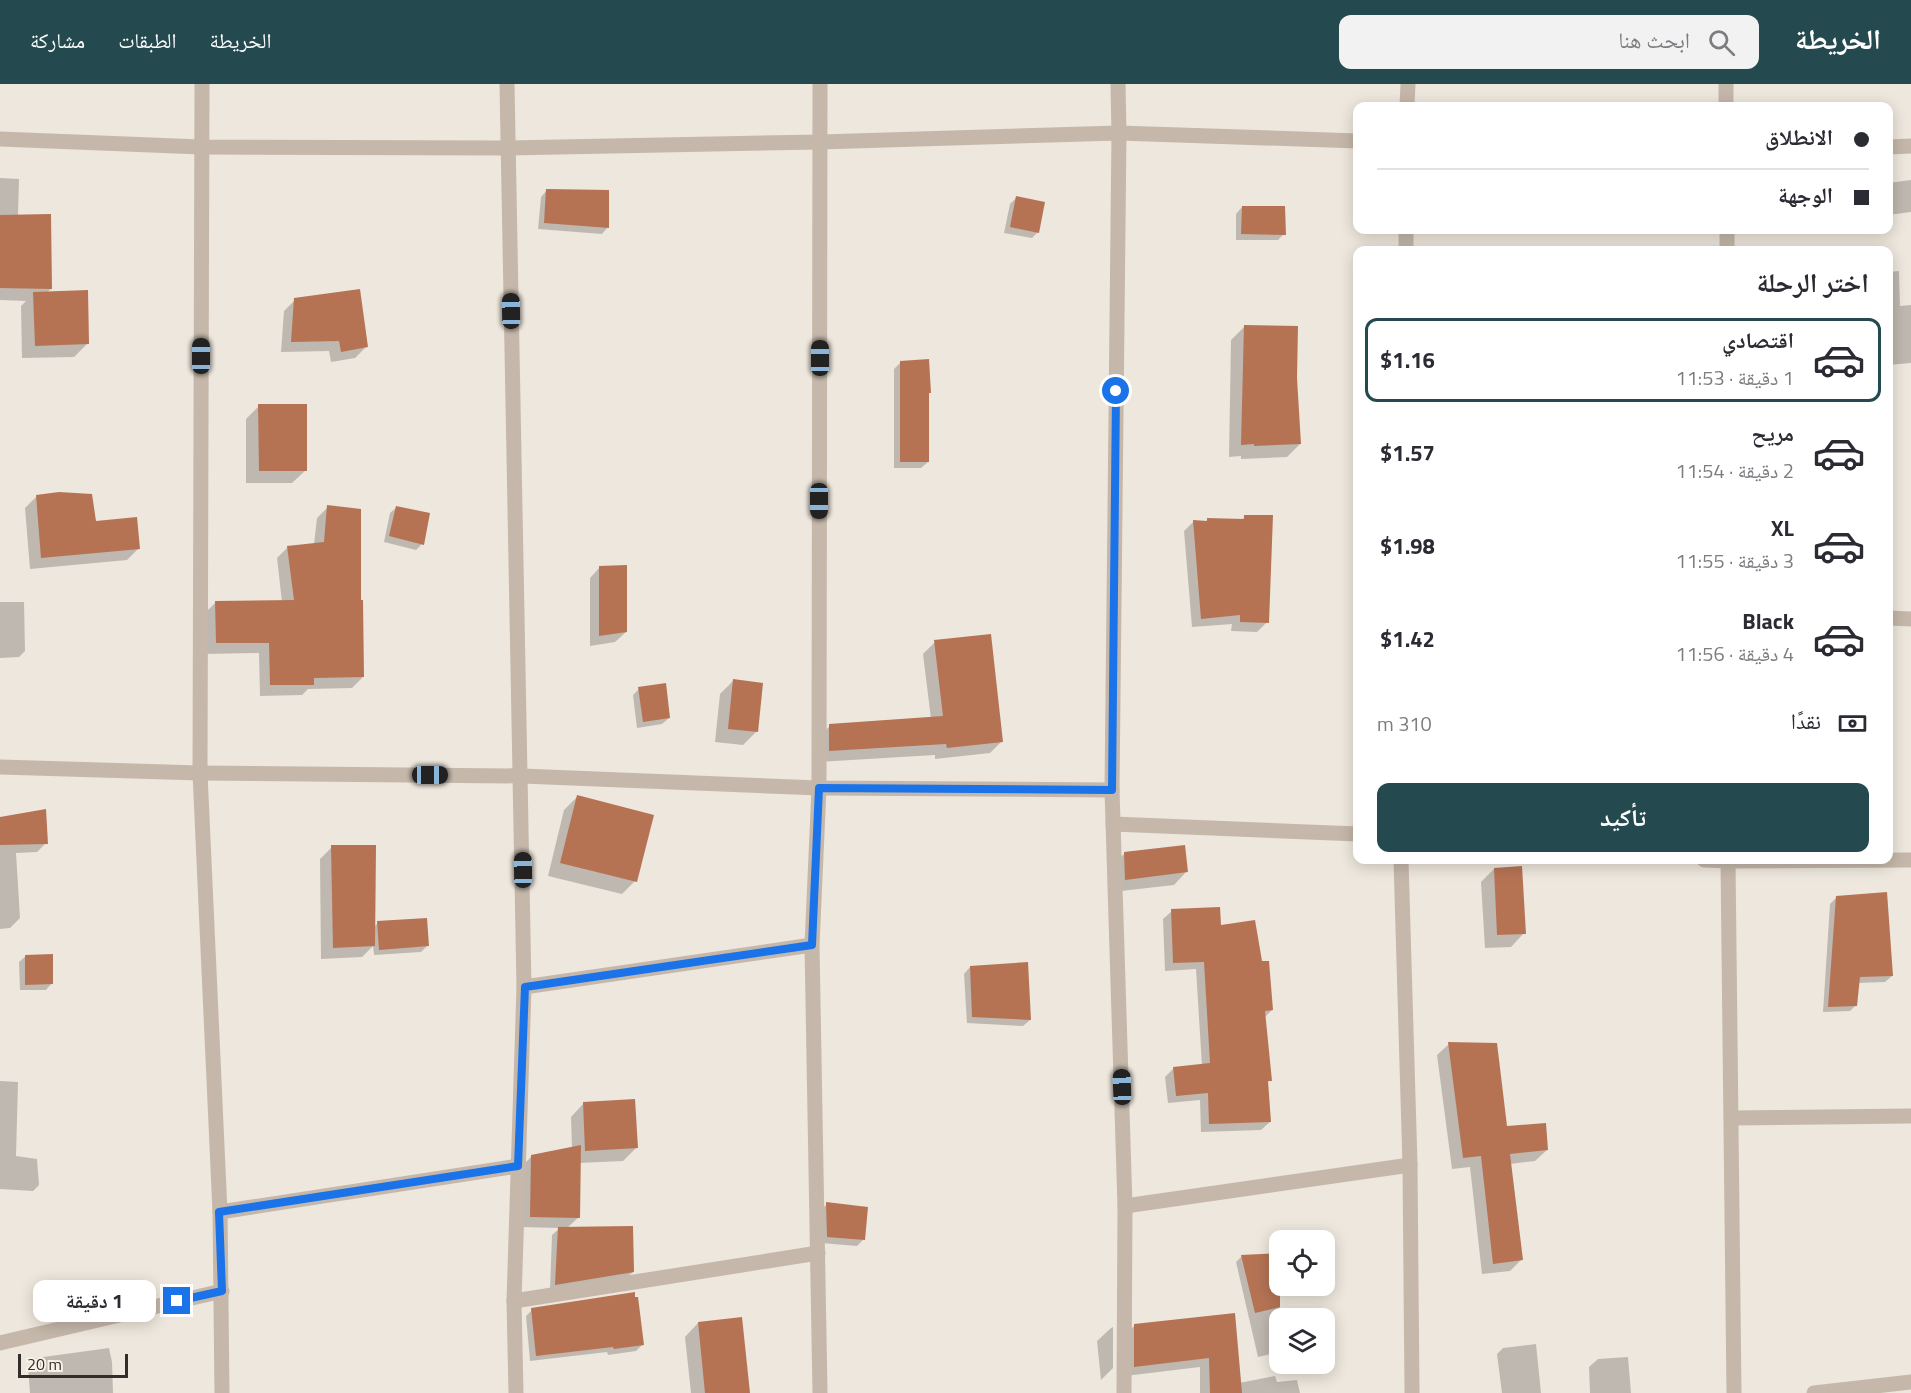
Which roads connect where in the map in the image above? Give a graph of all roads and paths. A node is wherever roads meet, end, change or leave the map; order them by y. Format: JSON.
{"nodes":[{"id":1,"x":202,"y":84,"type":"edge"},
{"id":2,"x":507,"y":84,"type":"edge"},
{"id":3,"x":820,"y":84,"type":"edge"},
{"id":4,"x":1118,"y":84,"type":"edge"},
{"id":5,"x":1408,"y":84,"type":"edge"},
{"id":6,"x":1726,"y":84,"type":"edge"},
{"id":7,"x":1407,"y":102,"type":"edge"},
{"id":8,"x":1726,"y":102,"type":"edge"},
{"id":9,"x":1119,"y":133,"type":"junction"},
{"id":10,"x":0,"y":139,"type":"edge"},
{"id":11,"x":1353,"y":141,"type":"edge"},
{"id":12,"x":820,"y":142,"type":"junction"},
{"id":13,"x":1911,"y":146,"type":"edge"},
{"id":14,"x":201,"y":147,"type":"junction"},
{"id":15,"x":1893,"y":147,"type":"edge"},
{"id":16,"x":508,"y":148,"type":"junction"},
{"id":17,"x":1893,"y":618,"type":"edge"},
{"id":18,"x":1911,"y":619,"type":"edge"},
{"id":19,"x":0,"y":767,"type":"edge"},
{"id":20,"x":200,"y":774,"type":"junction"},
{"id":21,"x":522,"y":776,"type":"junction"},
{"id":22,"x":819,"y":788,"type":"junction"},
{"id":23,"x":1112,"y":790,"type":"junction"},
{"id":24,"x":1113,"y":824,"type":"junction"},
{"id":25,"x":1353,"y":834,"type":"edge"},
{"id":26,"x":1893,"y":860,"type":"edge"},
{"id":27,"x":1911,"y":860,"type":"edge"},
{"id":28,"x":1401,"y":864,"type":"edge"},
{"id":29,"x":1728,"y":864,"type":"edge"},
{"id":30,"x":812,"y":945,"type":"junction"},
{"id":31,"x":525,"y":987,"type":"junction"},
{"id":32,"x":1911,"y":1116,"type":"edge"},
{"id":33,"x":1732,"y":1118,"type":"junction"},
{"id":34,"x":1410,"y":1165,"type":"junction"},
{"id":35,"x":518,"y":1166,"type":"junction"},
{"id":36,"x":1125,"y":1206,"type":"junction"},
{"id":37,"x":219,"y":1212,"type":"junction"},
{"id":38,"x":818,"y":1253,"type":"junction"},
{"id":39,"x":222,"y":1291,"type":"junction"},
{"id":40,"x":514,"y":1301,"type":"junction"},
{"id":41,"x":0,"y":1343,"type":"edge"},
{"id":42,"x":1911,"y":1382,"type":"edge"},
{"id":43,"x":222,"y":1393,"type":"edge"},
{"id":44,"x":516,"y":1393,"type":"edge"},
{"id":45,"x":820,"y":1393,"type":"edge"},
{"id":46,"x":1124,"y":1393,"type":"edge"},
{"id":47,"x":1412,"y":1393,"type":"edge"},
{"id":48,"x":1734,"y":1393,"type":"edge"},
{"id":49,"x":1814,"y":1393,"type":"edge"}],
"edges":[{"from":1,"to":14,"type":"street"},
{"from":2,"to":16,"type":"street"},
{"from":3,"to":12,"type":"street"},
{"from":4,"to":9,"type":"street"},
{"from":5,"to":7,"type":"street"},
{"from":6,"to":8,"type":"street"},
{"from":9,"to":11,"type":"street"},
{"from":9,"to":12,"type":"street"},
{"from":9,"to":23,"type":"street"},
{"from":10,"to":14,"type":"street"},
{"from":12,"to":16,"type":"street"},
{"from":12,"to":22,"type":"street"},
{"from":13,"to":15,"type":"street"},
{"from":14,"to":16,"type":"street"},
{"from":14,"to":20,"type":"street"},
{"from":16,"to":21,"type":"street"},
{"from":17,"to":18,"type":"street"},
{"from":19,"to":20,"type":"street"},
{"from":20,"to":21,"type":"street"},
{"from":20,"to":37,"type":"street"},
{"from":21,"to":22,"type":"street"},
{"from":21,"to":31,"type":"street"},
{"from":22,"to":23,"type":"street"},
{"from":22,"to":30,"type":"street"},
{"from":23,"to":24,"type":"street"},
{"from":24,"to":25,"type":"street"},
{"from":24,"to":36,"type":"street"},
{"from":26,"to":27,"type":"street"},
{"from":28,"to":34,"type":"street"},
{"from":29,"to":33,"type":"street"},
{"from":30,"to":31,"type":"street"},
{"from":30,"to":38,"type":"street"},
{"from":31,"to":35,"type":"street"},
{"from":32,"to":33,"type":"street"},
{"from":33,"to":48,"type":"street"},
{"from":34,"to":36,"type":"street"},
{"from":34,"to":47,"type":"street"},
{"from":35,"to":37,"type":"street"},
{"from":35,"to":40,"type":"street"},
{"from":36,"to":46,"type":"street"},
{"from":37,"to":39,"type":"street"},
{"from":38,"to":40,"type":"street"},
{"from":38,"to":45,"type":"street"},
{"from":39,"to":41,"type":"street"},
{"from":39,"to":43,"type":"street"},
{"from":40,"to":44,"type":"street"},
{"from":42,"to":49,"type":"street"}]}
